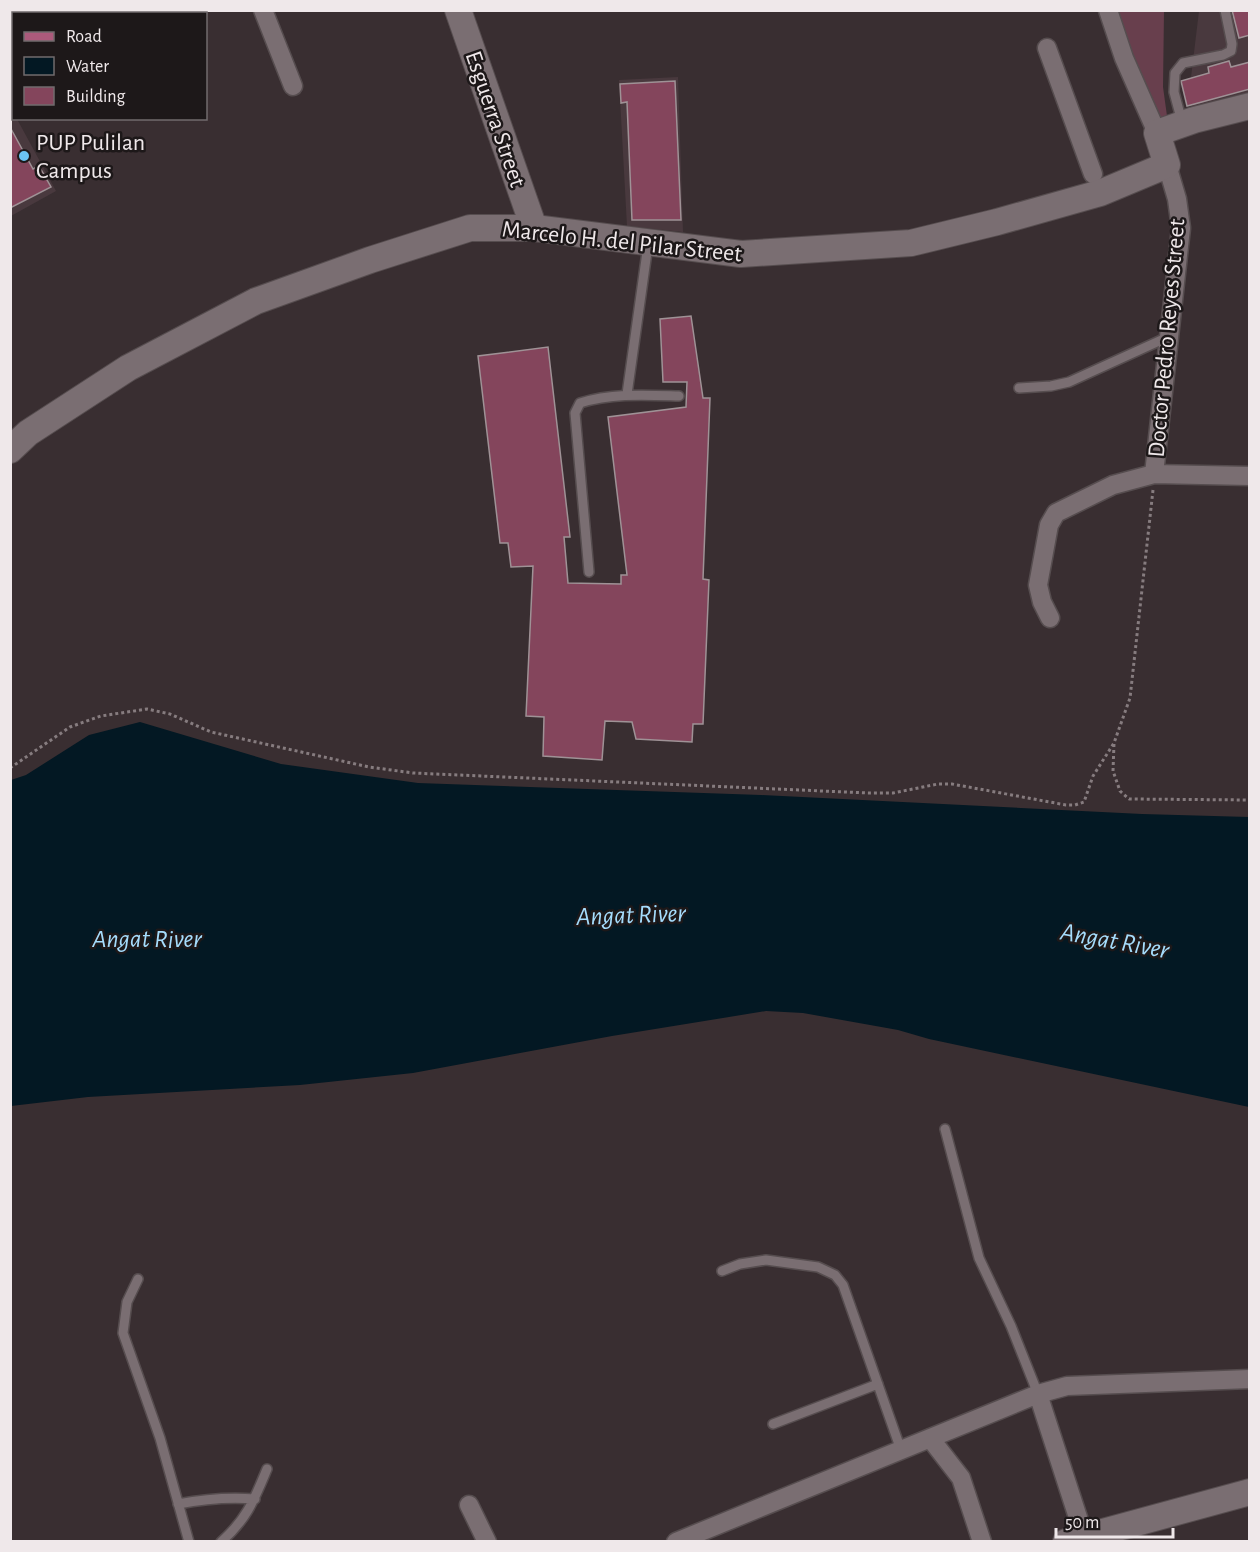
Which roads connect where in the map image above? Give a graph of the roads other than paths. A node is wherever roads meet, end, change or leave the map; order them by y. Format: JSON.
{"nodes":[{"id":1,"x":262,"y":10,"type":"edge"},
{"id":2,"x":458,"y":10,"type":"edge"},
{"id":3,"x":1108,"y":10,"type":"edge"},
{"id":4,"x":1225,"y":10,"type":"edge"},
{"id":5,"x":1047,"y":48,"type":"dead end"},
{"id":6,"x":292,"y":86,"type":"dead end"},
{"id":7,"x":1250,"y":106,"type":"edge"},
{"id":8,"x":1183,"y":124,"type":"junction"},
{"id":9,"x":1157,"y":133,"type":"junction"},
{"id":10,"x":1167,"y":165,"type":"junction"},
{"id":11,"x":1096,"y":182,"type":"junction"},
{"id":12,"x":534,"y":228,"type":"junction"},
{"id":13,"x":648,"y":243,"type":"junction"},
{"id":14,"x":1168,"y":337,"type":"junction"},
{"id":15,"x":1019,"y":387,"type":"dead end"},
{"id":16,"x":627,"y":394,"type":"junction"},
{"id":17,"x":679,"y":396,"type":"dead end"},
{"id":18,"x":10,"y":450,"type":"edge"},
{"id":19,"x":1154,"y":474,"type":"junction"},
{"id":20,"x":1250,"y":476,"type":"edge"},
{"id":21,"x":589,"y":572,"type":"dead end"},
{"id":22,"x":1050,"y":618,"type":"dead end"},
{"id":23,"x":945,"y":1129,"type":"dead end"},
{"id":24,"x":722,"y":1271,"type":"dead end"},
{"id":25,"x":138,"y":1279,"type":"dead end"},
{"id":26,"x":1250,"y":1379,"type":"edge"},
{"id":27,"x":878,"y":1384,"type":"junction"},
{"id":28,"x":1038,"y":1394,"type":"junction"},
{"id":29,"x":773,"y":1424,"type":"dead end"},
{"id":30,"x":930,"y":1438,"type":"junction"},
{"id":31,"x":901,"y":1450,"type":"junction"},
{"id":32,"x":267,"y":1470,"type":"dead end"},
{"id":33,"x":1250,"y":1492,"type":"edge"},
{"id":34,"x":255,"y":1499,"type":"junction"},
{"id":35,"x":178,"y":1504,"type":"junction"},
{"id":36,"x":469,"y":1505,"type":"dead end"},
{"id":37,"x":1074,"y":1540,"type":"edge"},
{"id":38,"x":189,"y":1542,"type":"edge"},
{"id":39,"x":221,"y":1542,"type":"edge"},
{"id":40,"x":487,"y":1542,"type":"edge"},
{"id":41,"x":676,"y":1542,"type":"edge"},
{"id":42,"x":982,"y":1542,"type":"edge"}],
"edges":[{"from":1,"to":6,"type":"street"},
{"from":2,"to":12,"type":"street","name":"Esguerra Street"},
{"from":3,"to":9,"type":"street","name":"Doctor Pedro Reyes Street"},
{"from":4,"to":8,"type":"lane"},
{"from":5,"to":11,"type":"street"},
{"from":7,"to":8,"type":"street"},
{"from":8,"to":9,"type":"street"},
{"from":9,"to":10,"type":"street","name":"Doctor Pedro Reyes Street"},
{"from":10,"to":11,"type":"street","name":"Marcelo H. del Pilar Street"},
{"from":10,"to":14,"type":"street","name":"Doctor Pedro Reyes Street"},
{"from":11,"to":13,"type":"street","name":"Marcelo H. del Pilar Street"},
{"from":12,"to":13,"type":"street","name":"Marcelo H. del Pilar Street"},
{"from":12,"to":18,"type":"street","name":"Marcelo H. del Pilar Street"},
{"from":13,"to":16,"type":"lane"},
{"from":14,"to":15,"type":"lane"},
{"from":14,"to":19,"type":"street","name":"Doctor Pedro Reyes Street"},
{"from":16,"to":17,"type":"lane"},
{"from":16,"to":21,"type":"lane"},
{"from":19,"to":20,"type":"street","name":"Doctor Pedro Reyes Street"},
{"from":19,"to":22,"type":"street"},
{"from":23,"to":28,"type":"lane"},
{"from":24,"to":27,"type":"lane"},
{"from":25,"to":35,"type":"lane"},
{"from":26,"to":28,"type":"street"},
{"from":27,"to":29,"type":"lane"},
{"from":27,"to":31,"type":"lane"},
{"from":28,"to":30,"type":"street"},
{"from":28,"to":37,"type":"street"},
{"from":30,"to":31,"type":"street"},
{"from":30,"to":42,"type":"street"},
{"from":31,"to":41,"type":"street"},
{"from":32,"to":34,"type":"lane"},
{"from":33,"to":37,"type":"street"},
{"from":34,"to":35,"type":"lane"},
{"from":34,"to":39,"type":"lane"},
{"from":35,"to":38,"type":"lane"},
{"from":36,"to":40,"type":"street"}]}
